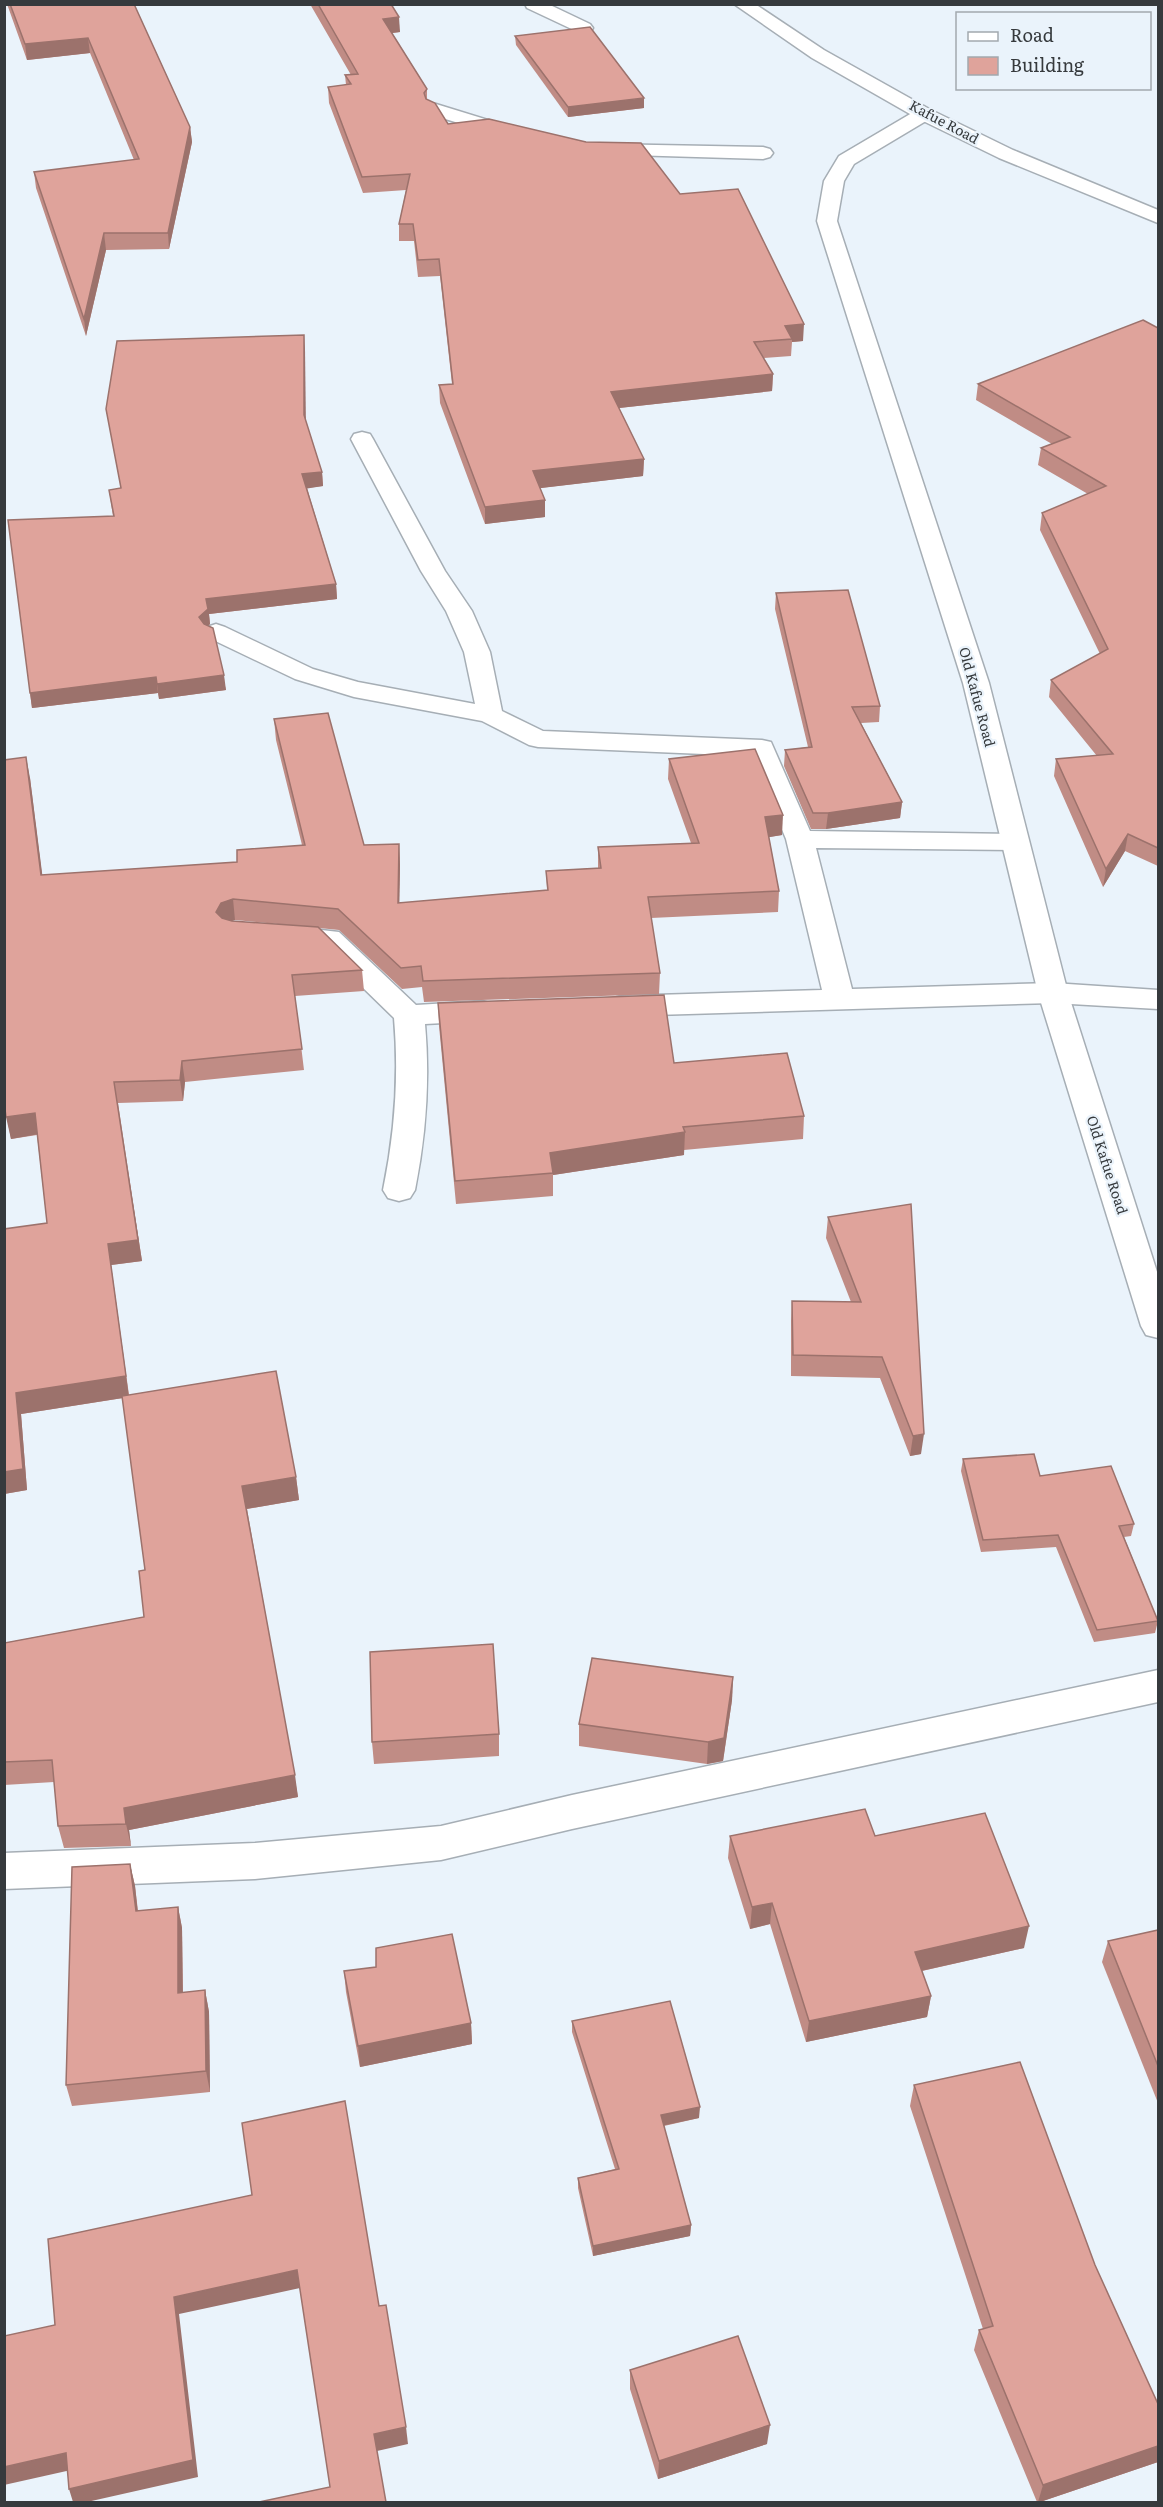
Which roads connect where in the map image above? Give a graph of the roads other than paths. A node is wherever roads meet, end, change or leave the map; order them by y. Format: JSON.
{"nodes":[{"id":1,"x":533,"y":4,"type":"edge"},
{"id":2,"x":742,"y":4,"type":"edge"},
{"id":3,"x":584,"y":28,"type":"edge"},
{"id":4,"x":436,"y":110,"type":"edge"},
{"id":5,"x":924,"y":114,"type":"junction"},
{"id":6,"x":538,"y":140,"type":"edge"},
{"id":7,"x":587,"y":150,"type":"edge"},
{"id":8,"x":763,"y":153,"type":"dead end"},
{"id":9,"x":1158,"y":217,"type":"edge"},
{"id":10,"x":362,"y":439,"type":"dead end"},
{"id":11,"x":216,"y":632,"type":"edge"},
{"id":12,"x":490,"y":715,"type":"junction"},
{"id":13,"x":800,"y":839,"type":"junction"},
{"id":14,"x":1015,"y":842,"type":"junction"},
{"id":15,"x":259,"y":933,"type":"edge"},
{"id":16,"x":1053,"y":993,"type":"junction"},
{"id":17,"x":839,"y":998,"type":"junction"},
{"id":18,"x":1158,"y":1000,"type":"edge"},
{"id":19,"x":600,"y":1007,"type":"edge"},
{"id":20,"x":505,"y":1010,"type":"edge"},
{"id":21,"x":409,"y":1015,"type":"junction"},
{"id":22,"x":399,"y":1190,"type":"dead end"},
{"id":23,"x":1158,"y":1326,"type":"edge"},
{"id":24,"x":1158,"y":1686,"type":"edge"},
{"id":25,"x":4,"y":1871,"type":"edge"}],
"edges":[{"from":1,"to":3,"type":"main road"},
{"from":2,"to":5,"type":"main road","name":"Kafue Road"},
{"from":4,"to":6,"type":"main road"},
{"from":5,"to":9,"type":"main road","name":"Kafue Road"},
{"from":5,"to":14,"type":"main road","name":"Old Kafue Road"},
{"from":7,"to":8,"type":"main road"},
{"from":10,"to":12,"type":"main road"},
{"from":11,"to":12,"type":"main road"},
{"from":12,"to":13,"type":"main road"},
{"from":13,"to":14,"type":"main road"},
{"from":13,"to":17,"type":"main road"},
{"from":14,"to":16,"type":"main road","name":"Old Kafue Road"},
{"from":15,"to":21,"type":"main road"},
{"from":16,"to":17,"type":"main road"},
{"from":16,"to":18,"type":"main road"},
{"from":16,"to":23,"type":"main road","name":"Old Kafue Road"},
{"from":17,"to":19,"type":"main road"},
{"from":20,"to":21,"type":"main road"},
{"from":21,"to":22,"type":"main road"},
{"from":24,"to":25,"type":"main road"}]}
